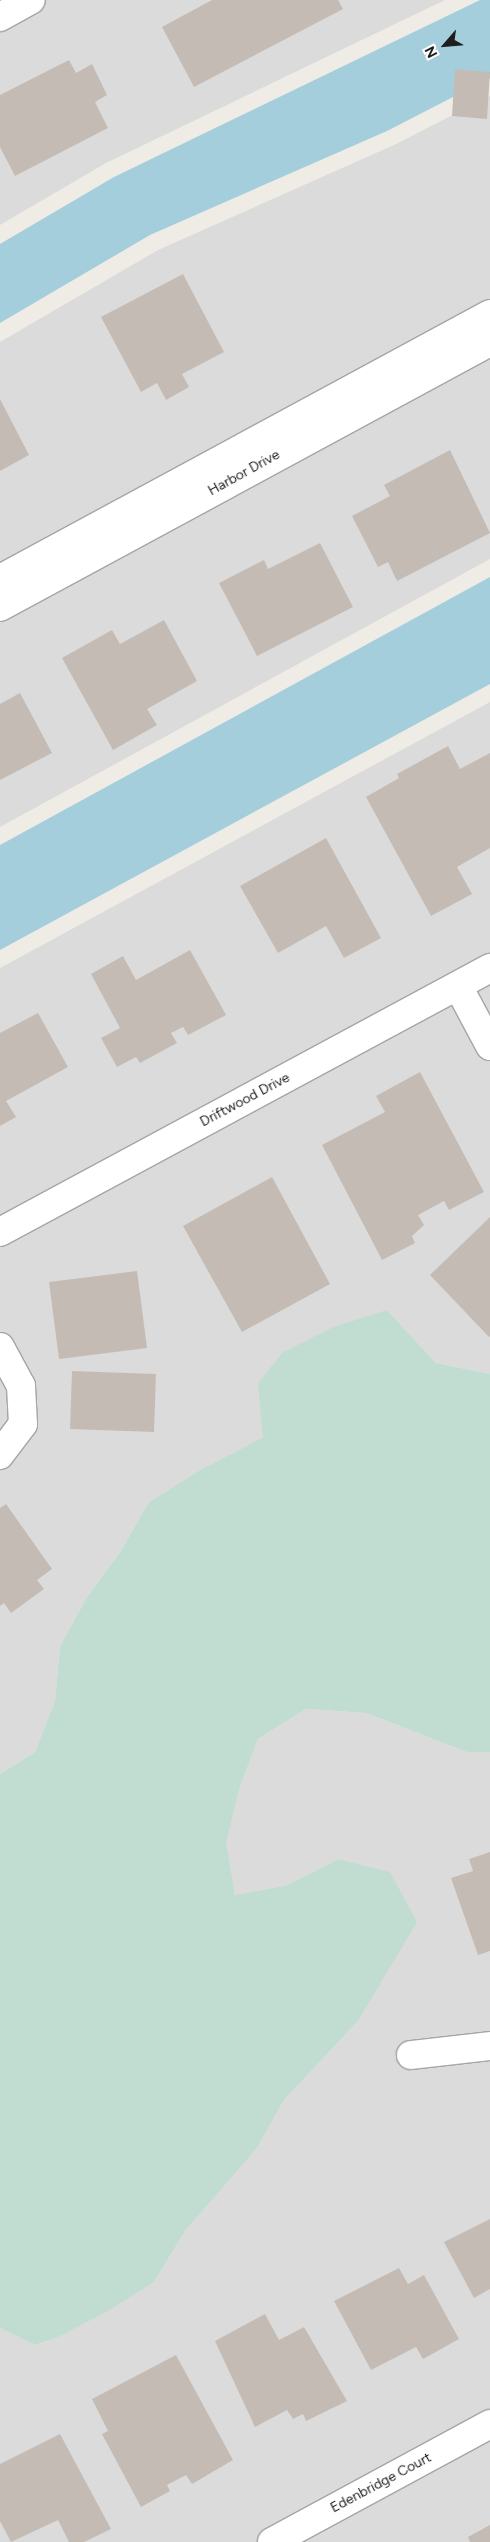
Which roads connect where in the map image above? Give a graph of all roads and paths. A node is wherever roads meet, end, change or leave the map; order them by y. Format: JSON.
{"nodes":[{"id":1,"x":31,"y":0,"type":"edge"},
{"id":2,"x":0,"y":17,"type":"edge"},
{"id":3,"x":490,"y":314,"type":"edge"},
{"id":4,"x":490,"y":342,"type":"edge"},
{"id":5,"x":0,"y":579,"type":"edge"},
{"id":6,"x":0,"y":606,"type":"edge"},
{"id":7,"x":490,"y":968,"type":"edge"},
{"id":8,"x":458,"y":986,"type":"junction"},
{"id":9,"x":490,"y":1046,"type":"edge"},
{"id":10,"x":0,"y":1232,"type":"edge"},
{"id":11,"x":0,"y":1347,"type":"edge"},
{"id":12,"x":0,"y":1455,"type":"edge"},
{"id":13,"x":490,"y":2046,"type":"edge"},
{"id":14,"x":411,"y":2055,"type":"dead end"},
{"id":15,"x":490,"y":2424,"type":"edge"},
{"id":16,"x":272,"y":2542,"type":"edge"}],
"edges":[{"from":1,"to":2,"type":"street"},
{"from":3,"to":5,"type":"street","name":"Harbor Drive"},
{"from":4,"to":6,"type":"street","name":"Harbor Drive"},
{"from":7,"to":8,"type":"street","name":"Driftwood Drive"},
{"from":8,"to":9,"type":"street"},
{"from":8,"to":10,"type":"street","name":"Driftwood Drive"},
{"from":11,"to":12,"type":"street"},
{"from":13,"to":14,"type":"street"},
{"from":15,"to":16,"type":"street","name":"Edenbridge Court"}]}
